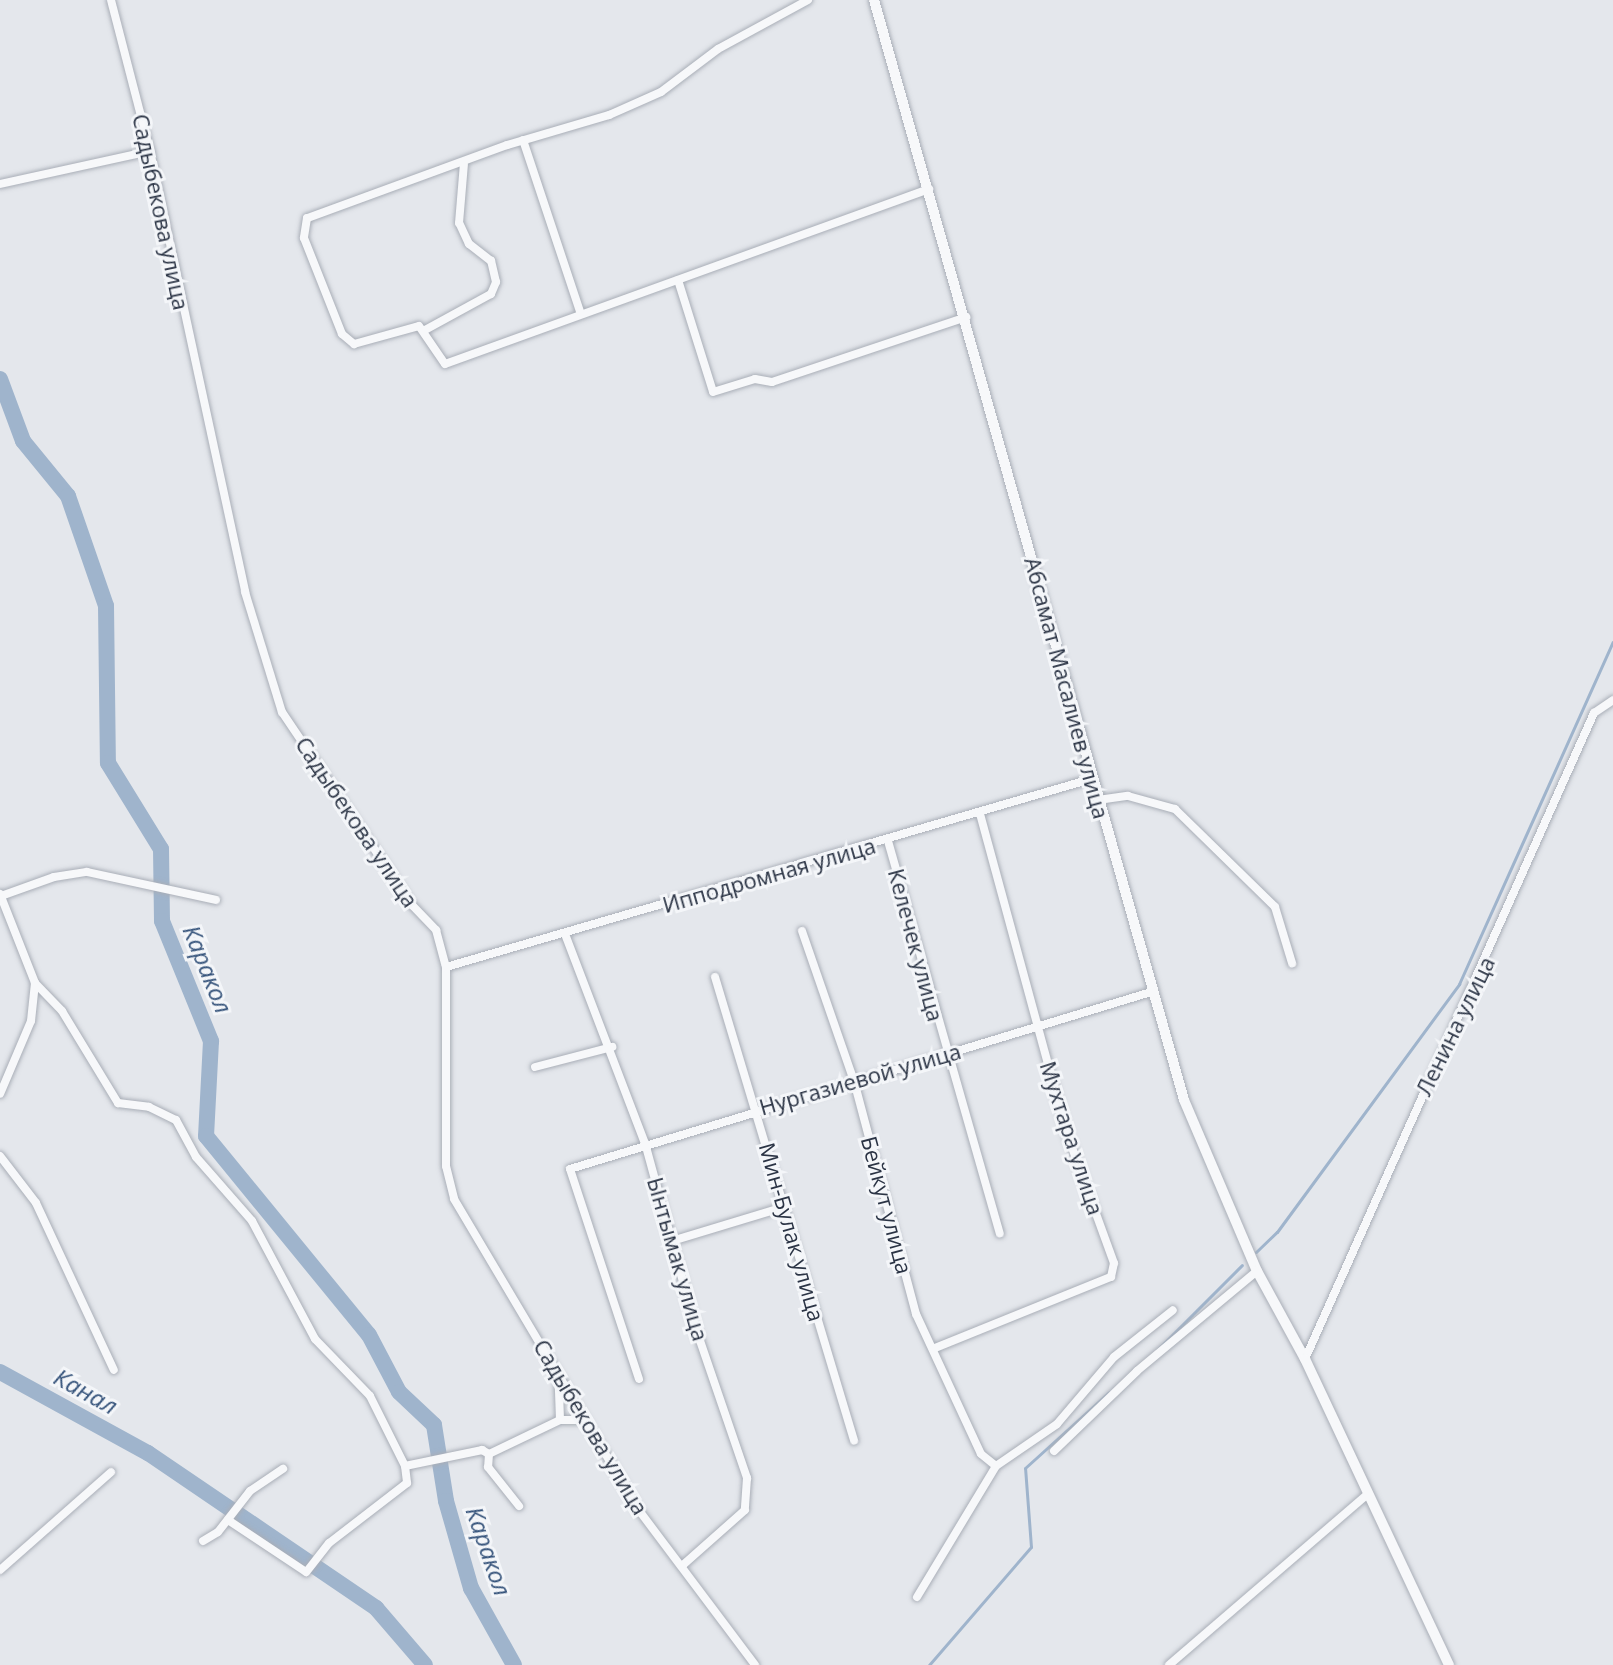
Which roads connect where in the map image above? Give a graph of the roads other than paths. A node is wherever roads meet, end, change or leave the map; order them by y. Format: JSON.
{"nodes":[{"id":1,"x":111,"y":0,"type":"edge"},
{"id":2,"x":808,"y":0,"type":"edge"},
{"id":3,"x":874,"y":0,"type":"edge"},
{"id":4,"x":523,"y":140,"type":"junction"},
{"id":5,"x":150,"y":151,"type":"junction"},
{"id":6,"x":464,"y":164,"type":"junction"},
{"id":7,"x":0,"y":184,"type":"edge"},
{"id":8,"x":929,"y":189,"type":"junction"},
{"id":9,"x":678,"y":280,"type":"junction"},
{"id":10,"x":581,"y":314,"type":"junction"},
{"id":11,"x":966,"y":317,"type":"junction"},
{"id":12,"x":425,"y":330,"type":"junction"},
{"id":13,"x":1613,"y":700,"type":"edge"},
{"id":14,"x":1091,"y":779,"type":"junction"},
{"id":15,"x":1098,"y":800,"type":"junction"},
{"id":16,"x":980,"y":814,"type":"junction"},
{"id":17,"x":888,"y":841,"type":"junction"},
{"id":18,"x":0,"y":895,"type":"edge"},
{"id":19,"x":216,"y":900,"type":"dead end"},
{"id":20,"x":802,"y":931,"type":"dead end"},
{"id":21,"x":565,"y":934,"type":"junction"},
{"id":22,"x":1292,"y":963,"type":"dead end"},
{"id":23,"x":446,"y":967,"type":"junction"},
{"id":24,"x":715,"y":977,"type":"dead end"},
{"id":25,"x":35,"y":983,"type":"junction"},
{"id":26,"x":1151,"y":992,"type":"junction"},
{"id":27,"x":1038,"y":1025,"type":"junction"},
{"id":28,"x":612,"y":1047,"type":"junction"},
{"id":29,"x":945,"y":1054,"type":"junction"},
{"id":30,"x":535,"y":1067,"type":"dead end"},
{"id":31,"x":854,"y":1081,"type":"junction"},
{"id":32,"x":0,"y":1094,"type":"edge"},
{"id":33,"x":757,"y":1110,"type":"junction"},
{"id":34,"x":645,"y":1143,"type":"junction"},
{"id":35,"x":0,"y":1156,"type":"edge"},
{"id":36,"x":784,"y":1207,"type":"junction"},
{"id":37,"x":1000,"y":1233,"type":"dead end"},
{"id":38,"x":672,"y":1241,"type":"junction"},
{"id":39,"x":1257,"y":1271,"type":"junction"},
{"id":40,"x":1173,"y":1310,"type":"dead end"},
{"id":41,"x":935,"y":1348,"type":"junction"},
{"id":42,"x":1305,"y":1359,"type":"junction"},
{"id":43,"x":114,"y":1370,"type":"dead end"},
{"id":44,"x":639,"y":1379,"type":"dead end"},
{"id":45,"x":559,"y":1381,"type":"junction"},
{"id":46,"x":560,"y":1420,"type":"junction"},
{"id":47,"x":583,"y":1420,"type":"junction"},
{"id":48,"x":854,"y":1441,"type":"dead end"},
{"id":49,"x":1054,"y":1451,"type":"dead end"},
{"id":50,"x":489,"y":1454,"type":"junction"},
{"id":51,"x":405,"y":1466,"type":"junction"},
{"id":52,"x":996,"y":1466,"type":"junction"},
{"id":53,"x":283,"y":1469,"type":"dead end"},
{"id":54,"x":111,"y":1472,"type":"dead end"},
{"id":55,"x":1368,"y":1494,"type":"junction"},
{"id":56,"x":519,"y":1506,"type":"dead end"},
{"id":57,"x":228,"y":1520,"type":"junction"},
{"id":58,"x":203,"y":1541,"type":"dead end"},
{"id":59,"x":683,"y":1565,"type":"junction"},
{"id":60,"x":0,"y":1570,"type":"edge"},
{"id":61,"x":917,"y":1597,"type":"dead end"},
{"id":62,"x":755,"y":1665,"type":"edge"},
{"id":63,"x":1169,"y":1665,"type":"edge"},
{"id":64,"x":1449,"y":1665,"type":"edge"}],
"edges":[{"from":1,"to":5,"type":"street","name":"Садыбекова улица"},
{"from":2,"to":4,"type":"street"},
{"from":3,"to":8,"type":"street","name":"Абсамат Масалиев улица"},
{"from":4,"to":6,"type":"street"},
{"from":4,"to":10,"type":"street"},
{"from":5,"to":7,"type":"street"},
{"from":5,"to":23,"type":"street","name":"Садыбекова улица"},
{"from":6,"to":12,"type":"street"},
{"from":6,"to":12,"type":"street"},
{"from":8,"to":9,"type":"street"},
{"from":8,"to":11,"type":"street","name":"Абсамат Масалиев улица"},
{"from":9,"to":10,"type":"street"},
{"from":9,"to":11,"type":"street"},
{"from":10,"to":12,"type":"street"},
{"from":11,"to":14,"type":"street","name":"Абсамат Масалиев улица"},
{"from":13,"to":42,"type":"street","name":"Ленина улица"},
{"from":14,"to":15,"type":"street","name":"Абсамат Масалиев улица"},
{"from":14,"to":16,"type":"street","name":"Ипподромная улица"},
{"from":15,"to":22,"type":"street"},
{"from":15,"to":26,"type":"street","name":"Абсамат Масалиев улица"},
{"from":16,"to":17,"type":"street","name":"Ипподромная улица"},
{"from":16,"to":27,"type":"street","name":"Мухтара улица"},
{"from":17,"to":21,"type":"street","name":"Ипподромная улица"},
{"from":17,"to":29,"type":"street","name":"Келечек улица"},
{"from":18,"to":19,"type":"street"},
{"from":18,"to":25,"type":"street"},
{"from":20,"to":31,"type":"street","name":"Бейкут улица"},
{"from":21,"to":23,"type":"street","name":"Ипподромная улица"},
{"from":21,"to":28,"type":"street","name":"Ынтымак улица"},
{"from":23,"to":45,"type":"street","name":"Садыбекова улица"},
{"from":24,"to":33,"type":"street","name":"Мин-Булак улица"},
{"from":25,"to":32,"type":"street"},
{"from":25,"to":51,"type":"street"},
{"from":26,"to":27,"type":"street","name":"Нургазиевой улица"},
{"from":26,"to":39,"type":"street","name":"Абсамат Масалиев улица"},
{"from":27,"to":29,"type":"street","name":"Нургазиевой улица"},
{"from":27,"to":41,"type":"street","name":"Мухтара улица"},
{"from":28,"to":30,"type":"street"},
{"from":28,"to":34,"type":"street","name":"Ынтымак улица"},
{"from":29,"to":31,"type":"street","name":"Нургазиевой улица"},
{"from":29,"to":37,"type":"street","name":"Келечек улица"},
{"from":31,"to":33,"type":"street","name":"Нургазиевой улица"},
{"from":31,"to":41,"type":"street","name":"Бейкут улица"},
{"from":33,"to":34,"type":"street","name":"Нургазиевой улица"},
{"from":33,"to":36,"type":"street","name":"Мин-Булак улица"},
{"from":34,"to":38,"type":"street","name":"Ынтымак улица"},
{"from":34,"to":44,"type":"street","name":"Нургазиевой улица"},
{"from":35,"to":43,"type":"street"},
{"from":36,"to":38,"type":"street"},
{"from":36,"to":48,"type":"street","name":"Мин-Булак улица"},
{"from":38,"to":59,"type":"street","name":"Ынтымак улица"},
{"from":39,"to":42,"type":"street","name":"Абсамат Масалиев улица"},
{"from":39,"to":49,"type":"street"},
{"from":40,"to":52,"type":"street"},
{"from":41,"to":52,"type":"street","name":"Бейкут улица"},
{"from":42,"to":55,"type":"street","name":"Абсамат Масалиев улица"},
{"from":45,"to":46,"type":"street"},
{"from":45,"to":47,"type":"street","name":"Садыбекова улица"},
{"from":46,"to":47,"type":"street"},
{"from":46,"to":50,"type":"street"},
{"from":47,"to":59,"type":"street","name":"Садыбекова улица"},
{"from":50,"to":51,"type":"street"},
{"from":50,"to":56,"type":"street"},
{"from":51,"to":57,"type":"street"},
{"from":52,"to":61,"type":"street"},
{"from":53,"to":57,"type":"street"},
{"from":54,"to":60,"type":"street"},
{"from":55,"to":63,"type":"street"},
{"from":55,"to":64,"type":"street","name":"Абсамат Масалиев улица"},
{"from":57,"to":58,"type":"street"},
{"from":59,"to":62,"type":"street","name":"Садыбекова улица"}]}
